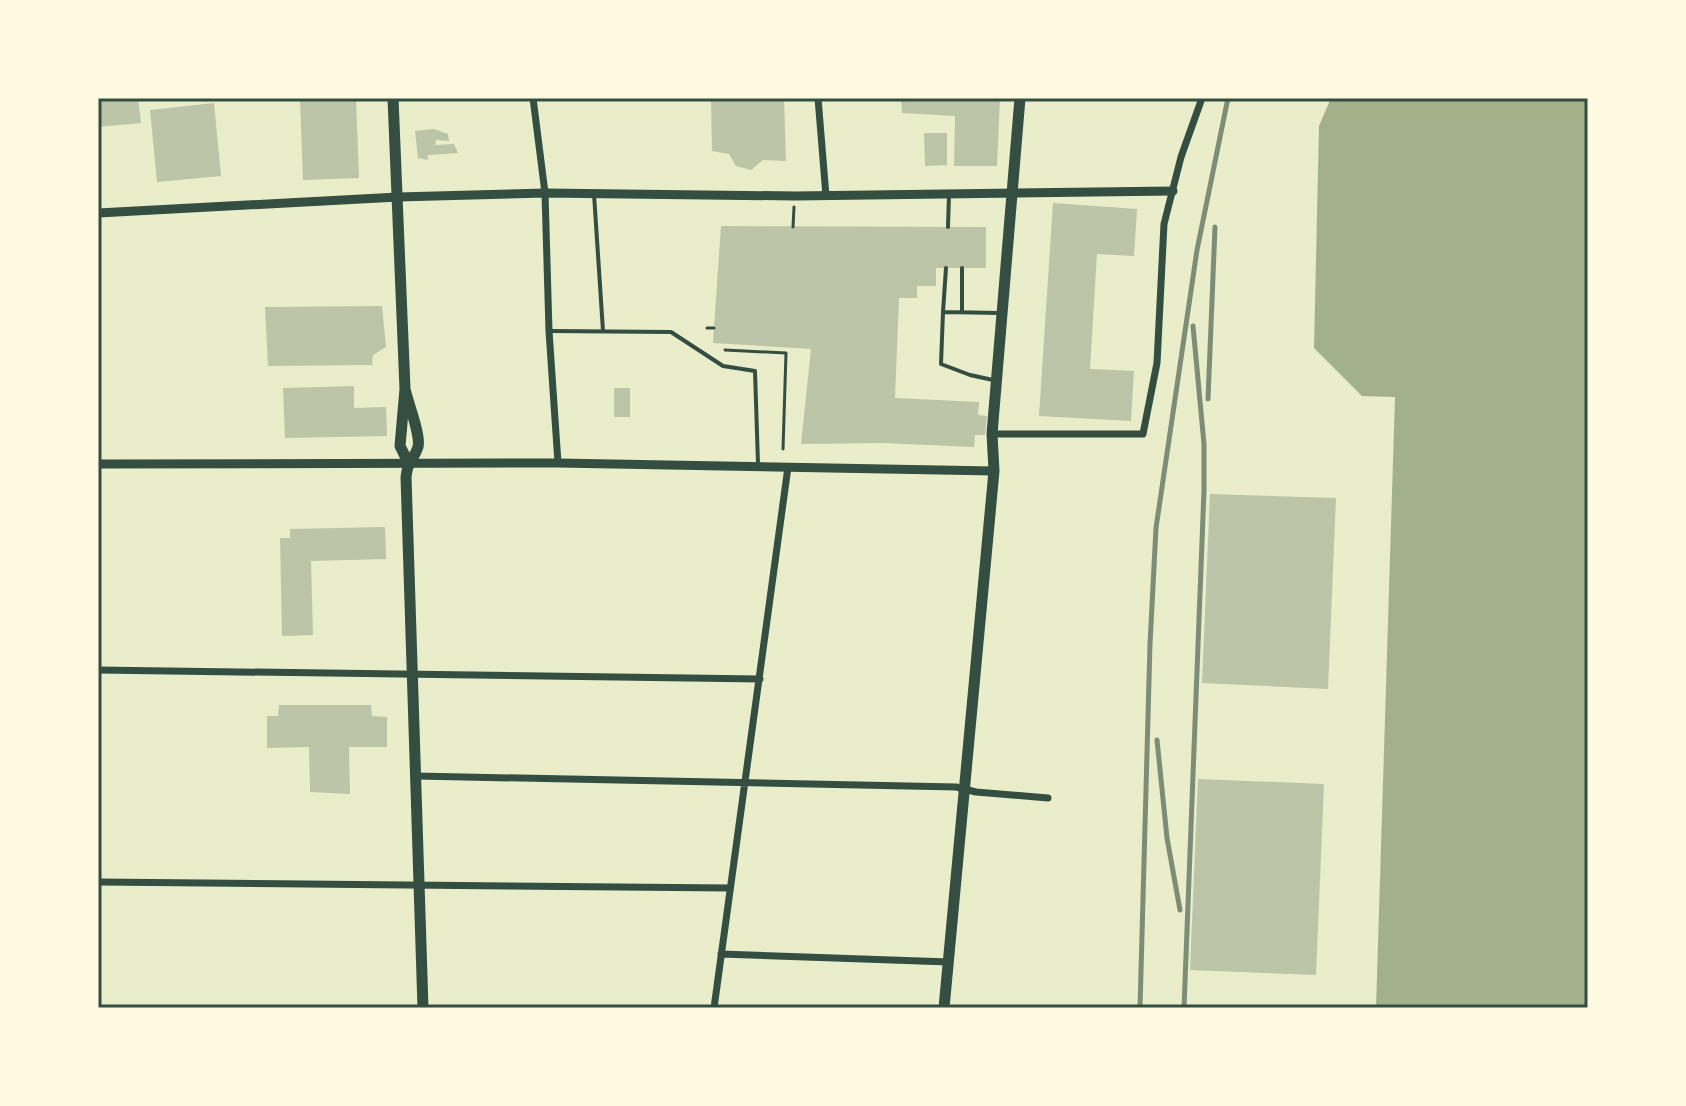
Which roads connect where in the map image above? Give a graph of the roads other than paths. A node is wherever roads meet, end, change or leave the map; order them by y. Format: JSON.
{"nodes":[{"id":1,"x":393,"y":98,"type":"edge"},
{"id":2,"x":533,"y":98,"type":"edge"},
{"id":3,"x":818,"y":98,"type":"edge"},
{"id":4,"x":1020,"y":98,"type":"edge"},
{"id":5,"x":1202,"y":98,"type":"edge"},
{"id":6,"x":1012,"y":191,"type":"junction"},
{"id":7,"x":1173,"y":191,"type":"junction"},
{"id":8,"x":545,"y":193,"type":"junction"},
{"id":9,"x":949,"y":193,"type":"junction"},
{"id":10,"x":594,"y":194,"type":"junction"},
{"id":11,"x":826,"y":196,"type":"junction"},
{"id":12,"x":398,"y":197,"type":"junction"},
{"id":13,"x":98,"y":213,"type":"edge"},
{"id":14,"x":948,"y":227,"type":"dead end"},
{"id":15,"x":946,"y":268,"type":"dead end"},
{"id":16,"x":962,"y":268,"type":"dead end"},
{"id":17,"x":943,"y":312,"type":"junction"},
{"id":18,"x":962,"y":312,"type":"junction"},
{"id":19,"x":1002,"y":313,"type":"junction"},
{"id":20,"x":549,"y":331,"type":"junction"},
{"id":21,"x":603,"y":331,"type":"junction"},
{"id":22,"x":997,"y":380,"type":"junction"},
{"id":23,"x":405,"y":389,"type":"junction"},
{"id":24,"x":992,"y":434,"type":"junction"},
{"id":25,"x":408,"y":462,"type":"junction"},
{"id":26,"x":558,"y":463,"type":"junction"},
{"id":27,"x":98,"y":464,"type":"edge"},
{"id":28,"x":758,"y":466,"type":"junction"},
{"id":29,"x":788,"y":467,"type":"junction"},
{"id":30,"x":994,"y":471,"type":"junction"},
{"id":31,"x":98,"y":670,"type":"edge"},
{"id":32,"x":412,"y":673,"type":"junction"},
{"id":33,"x":760,"y":679,"type":"junction"},
{"id":34,"x":416,"y":776,"type":"junction"},
{"id":35,"x":745,"y":781,"type":"junction"},
{"id":36,"x":966,"y":789,"type":"junction"},
{"id":37,"x":1048,"y":798,"type":"dead end"},
{"id":38,"x":98,"y":882,"type":"edge"},
{"id":39,"x":420,"y":886,"type":"junction"},
{"id":40,"x":729,"y":888,"type":"junction"},
{"id":41,"x":721,"y":954,"type":"junction"},
{"id":42,"x":949,"y":962,"type":"junction"},
{"id":43,"x":423,"y":1008,"type":"edge"},
{"id":44,"x":714,"y":1008,"type":"edge"},
{"id":45,"x":944,"y":1008,"type":"edge"}],
"edges":[{"from":1,"to":12,"type":"main road"},
{"from":2,"to":8,"type":"street"},
{"from":3,"to":11,"type":"street"},
{"from":4,"to":6,"type":"main road"},
{"from":5,"to":7,"type":"street"},
{"from":6,"to":7,"type":"street"},
{"from":6,"to":9,"type":"street"},
{"from":6,"to":19,"type":"main road"},
{"from":7,"to":24,"type":"street"},
{"from":8,"to":10,"type":"street"},
{"from":8,"to":12,"type":"street"},
{"from":8,"to":20,"type":"street"},
{"from":9,"to":11,"type":"street"},
{"from":9,"to":14,"type":"lane"},
{"from":10,"to":11,"type":"street"},
{"from":10,"to":21,"type":"lane"},
{"from":12,"to":13,"type":"street"},
{"from":12,"to":23,"type":"main road"},
{"from":15,"to":17,"type":"lane"},
{"from":16,"to":18,"type":"lane"},
{"from":17,"to":18,"type":"lane"},
{"from":17,"to":22,"type":"lane"},
{"from":18,"to":19,"type":"lane"},
{"from":19,"to":22,"type":"main road"},
{"from":20,"to":21,"type":"lane"},
{"from":20,"to":26,"type":"street"},
{"from":21,"to":28,"type":"lane"},
{"from":22,"to":24,"type":"main road"},
{"from":23,"to":25,"type":"main road"},
{"from":23,"to":25,"type":"main road"},
{"from":24,"to":30,"type":"main road"},
{"from":25,"to":26,"type":"street"},
{"from":25,"to":27,"type":"street"},
{"from":25,"to":32,"type":"main road"},
{"from":26,"to":28,"type":"street"},
{"from":28,"to":29,"type":"street"},
{"from":29,"to":30,"type":"street"},
{"from":29,"to":33,"type":"street"},
{"from":30,"to":36,"type":"main road"},
{"from":31,"to":32,"type":"street"},
{"from":32,"to":33,"type":"street"},
{"from":32,"to":34,"type":"main road"},
{"from":33,"to":35,"type":"street"},
{"from":34,"to":35,"type":"street"},
{"from":34,"to":39,"type":"main road"},
{"from":35,"to":36,"type":"street"},
{"from":35,"to":40,"type":"street"},
{"from":36,"to":37,"type":"street"},
{"from":36,"to":42,"type":"main road"},
{"from":38,"to":39,"type":"street"},
{"from":39,"to":40,"type":"street"},
{"from":39,"to":43,"type":"main road"},
{"from":40,"to":41,"type":"street"},
{"from":41,"to":42,"type":"street"},
{"from":41,"to":44,"type":"street"},
{"from":42,"to":45,"type":"main road"}]}
